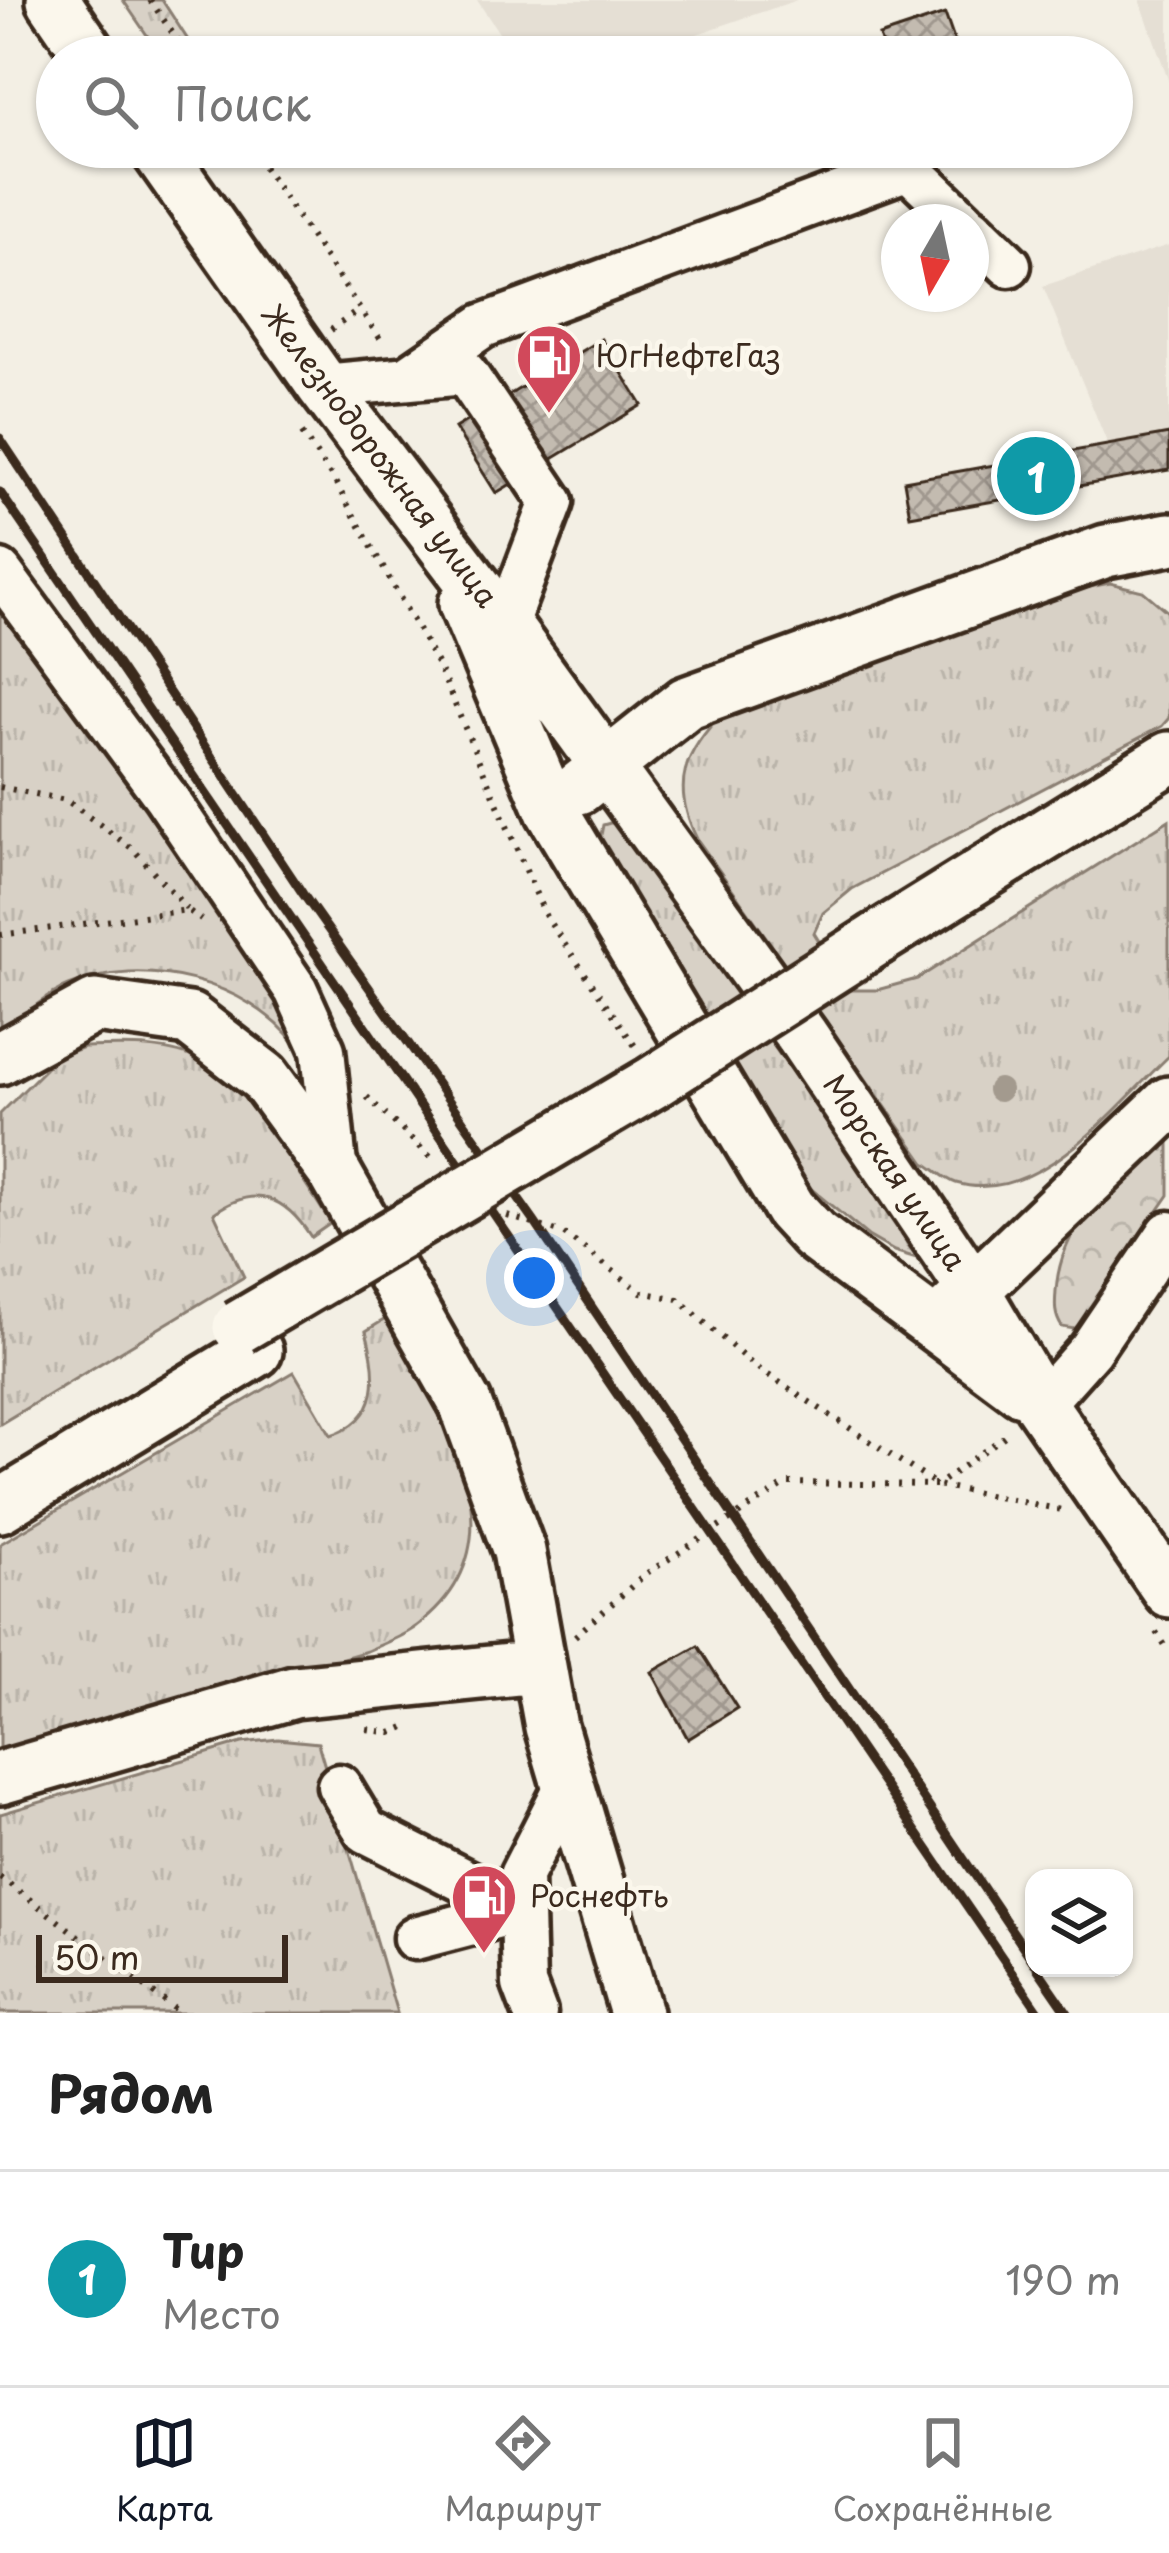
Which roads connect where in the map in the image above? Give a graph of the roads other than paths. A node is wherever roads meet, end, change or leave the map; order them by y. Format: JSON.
{"nodes":[{"id":1,"x":52,"y":0,"type":"edge"},
{"id":2,"x":77,"y":36,"type":"edge"},
{"id":3,"x":170,"y":168,"type":"edge"},
{"id":4,"x":945,"y":204,"type":"edge"},
{"id":5,"x":989,"y":246,"type":"edge"},
{"id":6,"x":1010,"y":266,"type":"dead end"},
{"id":7,"x":407,"y":378,"type":"junction"},
{"id":8,"x":322,"y":386,"type":"junction"},
{"id":9,"x":435,"y":533,"type":"junction"},
{"id":10,"x":1169,"y":538,"type":"edge"},
{"id":11,"x":1106,"y":551,"type":"junction"},
{"id":12,"x":0,"y":572,"type":"edge"},
{"id":13,"x":1169,"y":580,"type":"edge"},
{"id":14,"x":505,"y":626,"type":"junction"},
{"id":15,"x":1169,"y":758,"type":"edge"},
{"id":16,"x":605,"y":764,"type":"junction"},
{"id":17,"x":1169,"y":800,"type":"edge"},
{"id":18,"x":552,"y":811,"type":"junction"},
{"id":19,"x":886,"y":952,"type":"junction"},
{"id":20,"x":0,"y":1058,"type":"edge"},
{"id":21,"x":1169,"y":1103,"type":"edge"},
{"id":22,"x":336,"y":1175,"type":"junction"},
{"id":23,"x":1169,"y":1233,"type":"edge"},
{"id":24,"x":955,"y":1308,"type":"junction"},
{"id":25,"x":248,"y":1339,"type":"junction"},
{"id":26,"x":1025,"y":1419,"type":"junction"},
{"id":27,"x":0,"y":1468,"type":"edge"},
{"id":28,"x":0,"y":1506,"type":"edge"},
{"id":29,"x":1157,"y":1604,"type":"edge"},
{"id":30,"x":539,"y":1667,"type":"junction"},
{"id":31,"x":0,"y":1778,"type":"edge"},
{"id":32,"x":567,"y":1785,"type":"junction"},
{"id":33,"x":339,"y":1786,"type":"dead end"},
{"id":34,"x":429,"y":1833,"type":"dead end"},
{"id":35,"x":448,"y":1872,"type":"junction"},
{"id":36,"x":522,"y":1910,"type":"junction"},
{"id":37,"x":416,"y":1938,"type":"dead end"},
{"id":38,"x":535,"y":2013,"type":"edge"},
{"id":39,"x":636,"y":2013,"type":"edge"}],
"edges":[{"from":1,"to":2,"type":"main road"},
{"from":3,"to":8,"type":"main road","name":"Железнодорожная улица"},
{"from":4,"to":7,"type":"street"},
{"from":5,"to":6,"type":"street"},
{"from":7,"to":8,"type":"street"},
{"from":7,"to":14,"type":"street"},
{"from":8,"to":9,"type":"main road","name":"Железнодорожная улица"},
{"from":9,"to":14,"type":"main road","name":"Железнодорожная улица"},
{"from":9,"to":18,"type":"main road","name":"Морская улица"},
{"from":10,"to":11,"type":"main road"},
{"from":11,"to":13,"type":"main road"},
{"from":11,"to":16,"type":"main road"},
{"from":12,"to":22,"type":"street"},
{"from":14,"to":16,"type":"main road","name":"Железнодорожная улица"},
{"from":15,"to":19,"type":"main road"},
{"from":16,"to":18,"type":"main road"},
{"from":16,"to":24,"type":"main road","name":"Морская улица"},
{"from":17,"to":19,"type":"main road"},
{"from":18,"to":24,"type":"main road","name":"Морская улица"},
{"from":19,"to":25,"type":"main road","bridge":true},
{"from":20,"to":22,"type":"main road"},
{"from":21,"to":24,"type":"main road"},
{"from":22,"to":30,"type":"main road"},
{"from":23,"to":26,"type":"street"},
{"from":24,"to":26,"type":"main road","name":"Морская улица"},
{"from":25,"to":27,"type":"main road"},
{"from":25,"to":28,"type":"main road"},
{"from":26,"to":29,"type":"main road","name":"Морская улица"},
{"from":30,"to":31,"type":"main road"},
{"from":30,"to":32,"type":"main road"},
{"from":32,"to":36,"type":"street"},
{"from":32,"to":39,"type":"main road"},
{"from":33,"to":35,"type":"street"},
{"from":34,"to":35,"type":"street"},
{"from":35,"to":36,"type":"street"},
{"from":36,"to":37,"type":"street"},
{"from":36,"to":38,"type":"street"}]}
